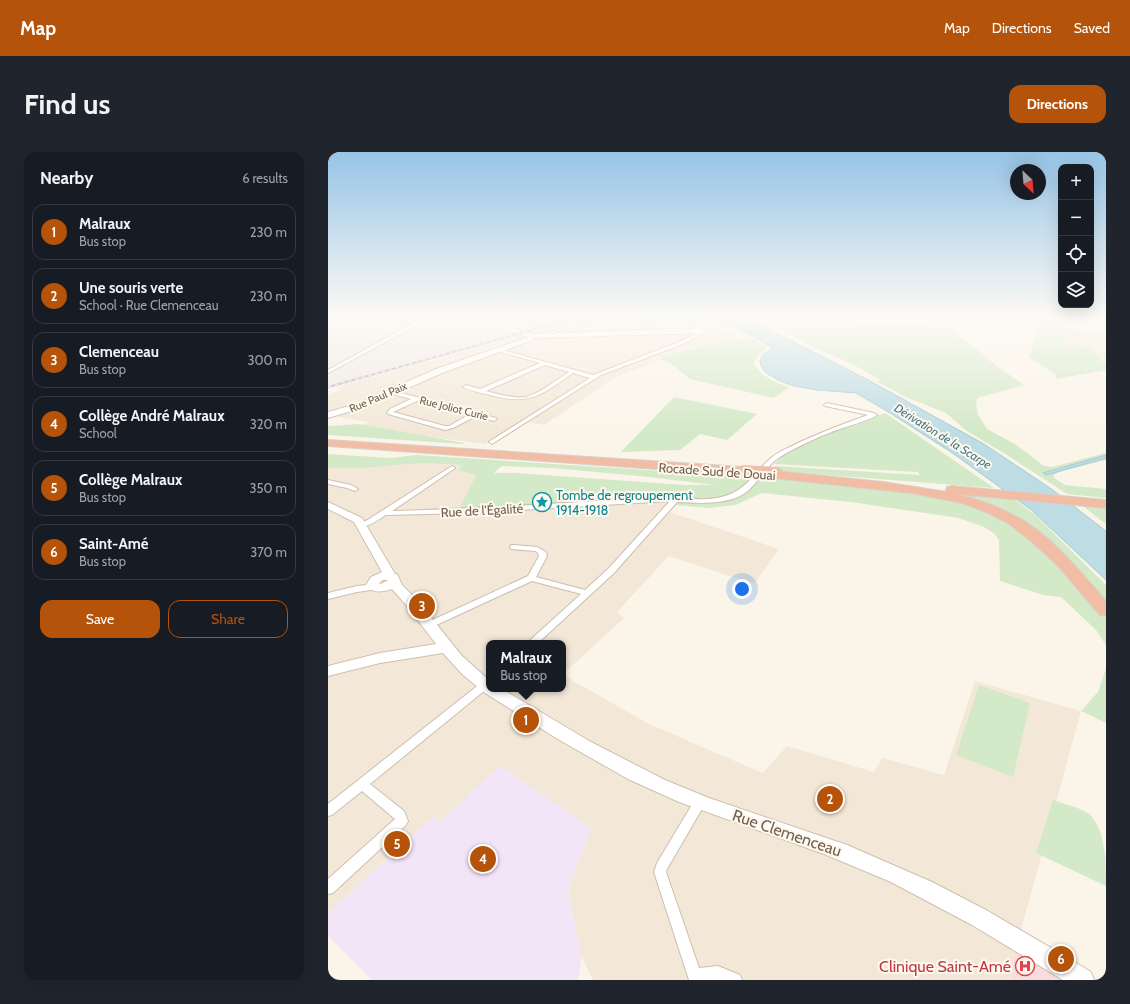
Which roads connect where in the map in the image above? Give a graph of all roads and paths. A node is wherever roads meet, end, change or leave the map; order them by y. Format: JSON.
{"nodes":[{"id":1,"x":359,"y":355,"type":"edge"},
{"id":2,"x":486,"y":355,"type":"edge"},
{"id":3,"x":514,"y":355,"type":"edge"},
{"id":4,"x":650,"y":355,"type":"edge"},
{"id":5,"x":545,"y":364,"type":"junction"},
{"id":6,"x":573,"y":371,"type":"junction"},
{"id":7,"x":328,"y":372,"type":"edge"},
{"id":8,"x":593,"y":377,"type":"junction"},
{"id":9,"x":466,"y":387,"type":"dead end"},
{"id":10,"x":481,"y":391,"type":"junction"},
{"id":11,"x":390,"y":392,"type":"junction"},
{"id":12,"x":416,"y":399,"type":"junction"},
{"id":13,"x":827,"y":405,"type":"dead end"},
{"id":14,"x":475,"y":414,"type":"junction"},
{"id":15,"x":328,"y":415,"type":"edge"},
{"id":16,"x":494,"y":418,"type":"dead end"},
{"id":17,"x":492,"y":442,"type":"dead end"},
{"id":18,"x":328,"y":444,"type":"edge"},
{"id":19,"x":452,"y":468,"type":"dead end"},
{"id":20,"x":776,"y":474,"type":"junction"},
{"id":21,"x":803,"y":478,"type":"junction"},
{"id":22,"x":328,"y":482,"type":"edge"},
{"id":23,"x":355,"y":489,"type":"dead end"},
{"id":24,"x":996,"y":492,"type":"junction"},
{"id":25,"x":676,"y":499,"type":"junction"},
{"id":26,"x":1106,"y":502,"type":"edge"},
{"id":27,"x":328,"y":506,"type":"edge"},
{"id":28,"x":384,"y":514,"type":"junction"},
{"id":29,"x":362,"y":525,"type":"junction"},
{"id":30,"x":514,"y":547,"type":"dead end"},
{"id":31,"x":381,"y":561,"type":"junction"},
{"id":32,"x":531,"y":578,"type":"junction"},
{"id":33,"x":377,"y":583,"type":"junction"},
{"id":34,"x":394,"y":583,"type":"junction"},
{"id":35,"x":587,"y":593,"type":"junction"},
{"id":36,"x":328,"y":596,"type":"edge"},
{"id":37,"x":1106,"y":611,"type":"edge"},
{"id":38,"x":429,"y":625,"type":"junction"},
{"id":39,"x":535,"y":640,"type":"edge"},
{"id":40,"x":434,"y":648,"type":"junction"},
{"id":41,"x":328,"y":671,"type":"edge"},
{"id":42,"x":486,"y":684,"type":"edge"},
{"id":43,"x":486,"y":688,"type":"edge"},
{"id":44,"x":498,"y":692,"type":"edge"},
{"id":45,"x":362,"y":784,"type":"junction"},
{"id":46,"x":700,"y":802,"type":"junction"},
{"id":47,"x":328,"y":811,"type":"edge"},
{"id":48,"x":328,"y":888,"type":"edge"},
{"id":49,"x":696,"y":978,"type":"edge"},
{"id":50,"x":735,"y":980,"type":"edge"},
{"id":51,"x":1083,"y":980,"type":"edge"}],
"edges":[{"from":1,"to":7,"type":"street"},
{"from":2,"to":11,"type":"street","name":"Rue Paul Paix"},
{"from":3,"to":5,"type":"street"},
{"from":4,"to":8,"type":"street"},
{"from":5,"to":6,"type":"street"},
{"from":5,"to":10,"type":"street"},
{"from":6,"to":8,"type":"street"},
{"from":6,"to":10,"type":"street"},
{"from":8,"to":17,"type":"street"},
{"from":9,"to":10,"type":"street"},
{"from":11,"to":12,"type":"street","name":"Rue Joliot Curie"},
{"from":11,"to":15,"type":"street","name":"Rue Paul Paix"},
{"from":12,"to":14,"type":"street","name":"Rue Joliot Curie"},
{"from":12,"to":14,"type":"street"},
{"from":13,"to":25,"type":"street","name":"Rue de l'Égalité"},
{"from":14,"to":16,"type":"street","name":"Rue Joliot Curie"},
{"from":18,"to":20,"type":"highway","name":"Rocade Sud de Douai","bridge":true},
{"from":19,"to":28,"type":"street"},
{"from":20,"to":21,"type":"highway","name":"Rocade Sud de Douai"},
{"from":20,"to":24,"type":"highway","name":"Rocade Sud de Douai"},
{"from":21,"to":24,"type":"highway","name":"Rocade Sud de Douai"},
{"from":21,"to":37,"type":"highway"},
{"from":22,"to":23,"type":"street"},
{"from":24,"to":26,"type":"highway","name":"Rocade Sud de Douai"},
{"from":25,"to":28,"type":"street","name":"Rue de l'Égalité"},
{"from":25,"to":35,"type":"street"},
{"from":27,"to":29,"type":"street"},
{"from":28,"to":29,"type":"street"},
{"from":29,"to":31,"type":"street"},
{"from":30,"to":32,"type":"street"},
{"from":31,"to":33,"type":"street"},
{"from":31,"to":34,"type":"street"},
{"from":32,"to":35,"type":"street"},
{"from":32,"to":38,"type":"street"},
{"from":33,"to":34,"type":"street"},
{"from":33,"to":34,"type":"street"},
{"from":33,"to":36,"type":"street"},
{"from":34,"to":38,"type":"street"},
{"from":35,"to":39,"type":"street"},
{"from":38,"to":40,"type":"street"},
{"from":40,"to":41,"type":"street"},
{"from":40,"to":42,"type":"street","name":"Rue Clemenceau"},
{"from":43,"to":45,"type":"street"},
{"from":44,"to":46,"type":"street","name":"Rue Clemenceau"},
{"from":45,"to":47,"type":"street"},
{"from":45,"to":48,"type":"street"},
{"from":46,"to":49,"type":"street"},
{"from":46,"to":51,"type":"street","name":"Rue Clemenceau"},
{"from":49,"to":50,"type":"street"}]}
